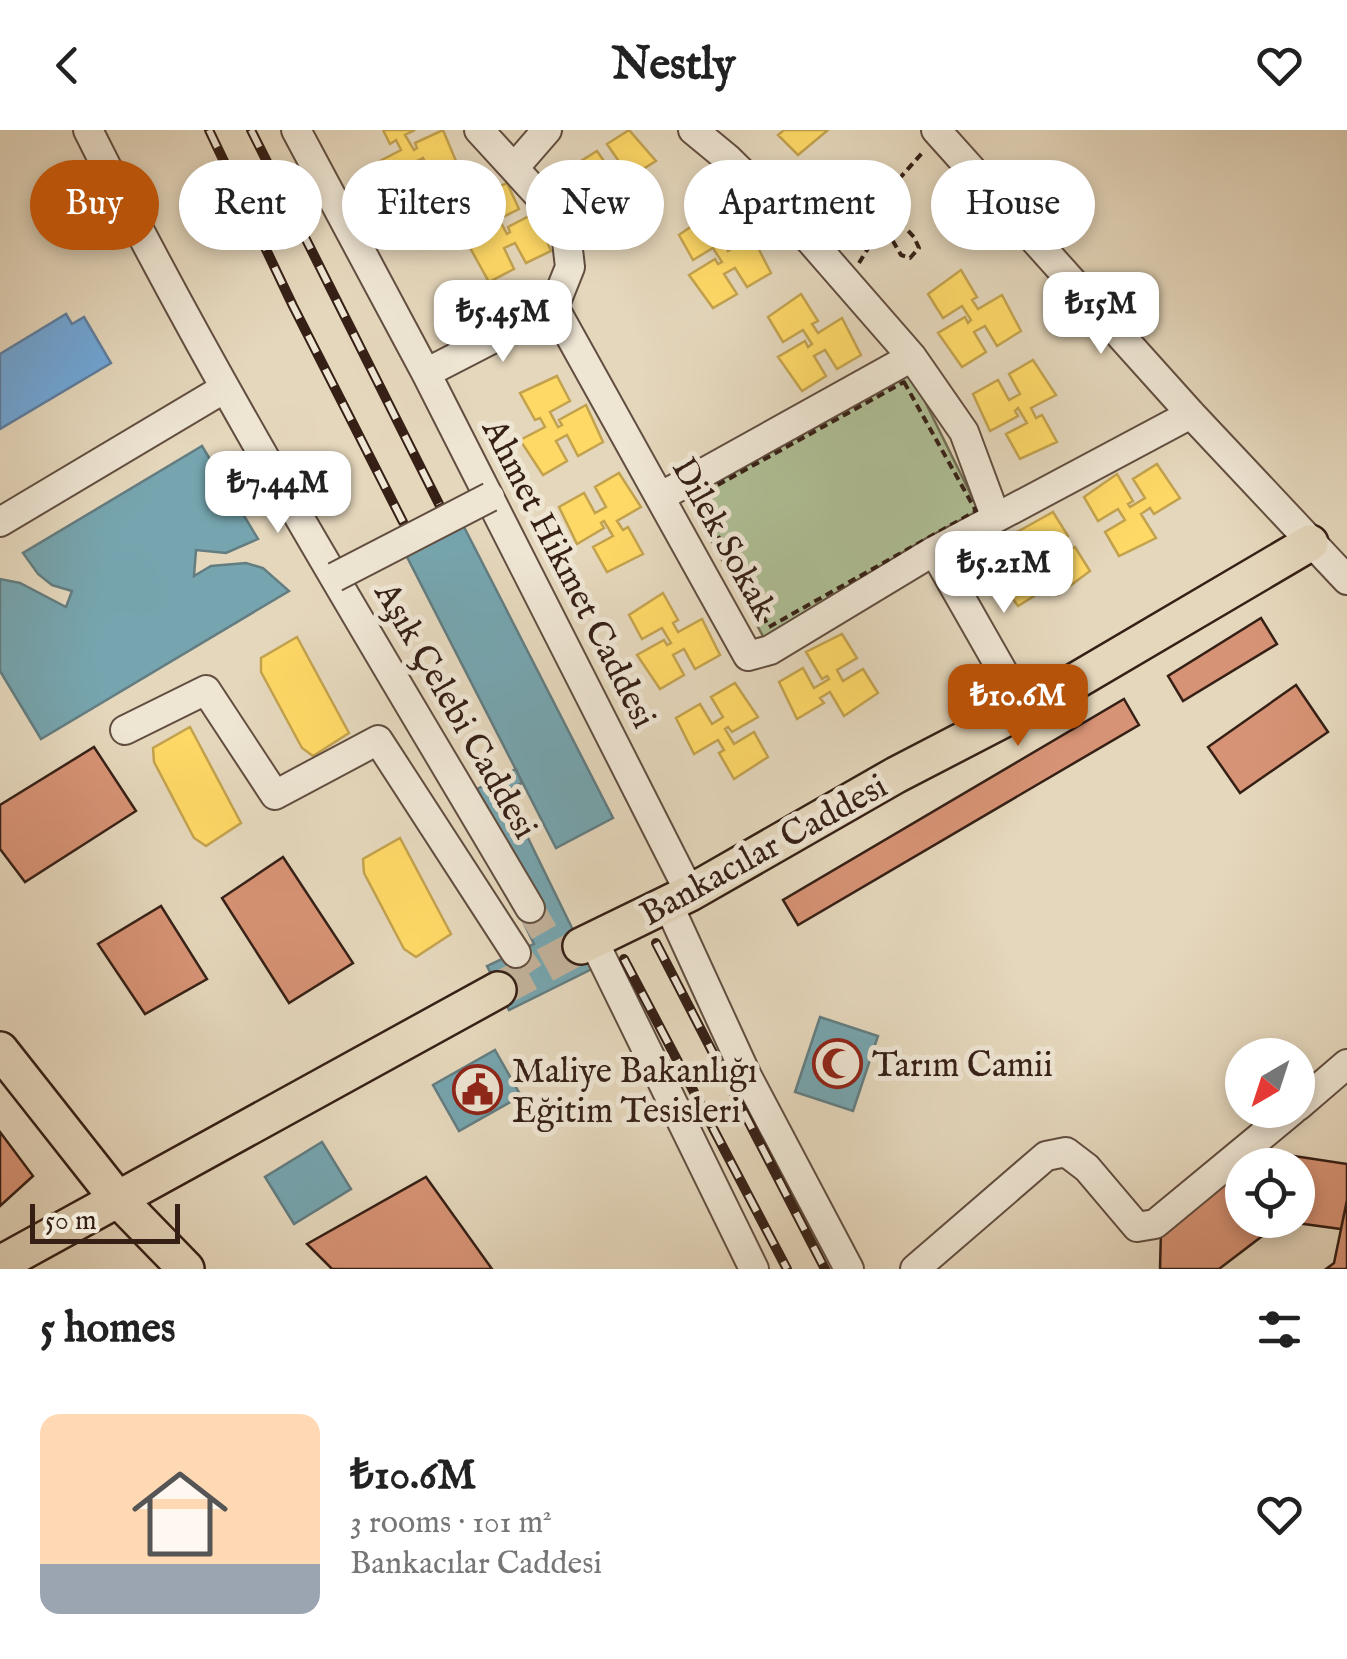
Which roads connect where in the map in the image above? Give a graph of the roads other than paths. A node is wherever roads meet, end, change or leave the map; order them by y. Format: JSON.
{"nodes":[{"id":1,"x":88,"y":130,"type":"edge"},
{"id":2,"x":478,"y":130,"type":"edge"},
{"id":3,"x":547,"y":130,"type":"edge"},
{"id":4,"x":693,"y":130,"type":"edge"},
{"id":5,"x":938,"y":132,"type":"edge"},
{"id":6,"x":304,"y":134,"type":"edge"},
{"id":7,"x":514,"y":168,"type":"junction"},
{"id":8,"x":554,"y":307,"type":"junction"},
{"id":9,"x":912,"y":356,"type":"junction"},
{"id":10,"x":426,"y":373,"type":"junction"},
{"id":11,"x":225,"y":388,"type":"junction"},
{"id":12,"x":1191,"y":414,"type":"junction"},
{"id":13,"x":660,"y":496,"type":"junction"},
{"id":14,"x":490,"y":497,"type":"junction"},
{"id":15,"x":996,"y":518,"type":"junction"},
{"id":16,"x":0,"y":522,"type":"edge"},
{"id":17,"x":1310,"y":542,"type":"junction"},
{"id":18,"x":934,"y":551,"type":"junction"},
{"id":19,"x":335,"y":577,"type":"junction"},
{"id":20,"x":1347,"y":580,"type":"edge"},
{"id":21,"x":1024,"y":709,"type":"junction"},
{"id":22,"x":125,"y":730,"type":"dead end"},
{"id":23,"x":679,"y":899,"type":"junction"},
{"id":24,"x":530,"y":908,"type":"tunnel mouth"},
{"id":25,"x":587,"y":943,"type":"joint"},
{"id":26,"x":516,"y":952,"type":"tunnel mouth"},
{"id":27,"x":498,"y":990,"type":"tunnel mouth"},
{"id":28,"x":0,"y":1050,"type":"edge"},
{"id":29,"x":1347,"y":1064,"type":"edge"},
{"id":30,"x":1315,"y":1091,"type":"edge"},
{"id":31,"x":1271,"y":1128,"type":"edge"},
{"id":32,"x":116,"y":1197,"type":"junction"},
{"id":33,"x":0,"y":1264,"type":"edge"},
{"id":34,"x":186,"y":1269,"type":"edge"},
{"id":35,"x":754,"y":1269,"type":"edge"},
{"id":36,"x":849,"y":1269,"type":"edge"},
{"id":37,"x":915,"y":1269,"type":"edge"}],
"edges":[{"from":1,"to":11,"type":"street","name":"Aşık Çelebi Caddesi"},
{"from":2,"to":7,"type":"street"},
{"from":3,"to":7,"type":"street"},
{"from":4,"to":9,"type":"street"},
{"from":5,"to":12,"type":"street"},
{"from":6,"to":10,"type":"street","name":"Ahmet Hikmet Caddesi"},
{"from":7,"to":8,"type":"street"},
{"from":8,"to":10,"type":"street"},
{"from":8,"to":13,"type":"street","name":"Dilek Sokak"},
{"from":9,"to":13,"type":"street"},
{"from":9,"to":15,"type":"street"},
{"from":10,"to":14,"type":"street","name":"Ahmet Hikmet Caddesi"},
{"from":11,"to":16,"type":"street"},
{"from":11,"to":19,"type":"street","name":"Aşık Çelebi Caddesi"},
{"from":12,"to":15,"type":"street","name":"Dilek Sokak"},
{"from":12,"to":17,"type":"street"},
{"from":13,"to":18,"type":"street","name":"Dilek Sokak"},
{"from":14,"to":19,"type":"street","bridge":true},
{"from":14,"to":23,"type":"street","name":"Ahmet Hikmet Caddesi"},
{"from":15,"to":18,"type":"street","name":"Dilek Sokak"},
{"from":17,"to":20,"type":"street"},
{"from":17,"to":21,"type":"main road","name":"Bankacılar Caddesi"},
{"from":18,"to":21,"type":"street"},
{"from":19,"to":24,"type":"street","name":"Aşık Çelebi Caddesi"},
{"from":21,"to":23,"type":"main road","name":"Bankacılar Caddesi"},
{"from":22,"to":26,"type":"street"},
{"from":23,"to":25,"type":"main road","name":"Bankacılar Caddesi"},
{"from":23,"to":36,"type":"street","name":"Ahmet Hikmet Caddesi"},
{"from":25,"to":35,"type":"street"},
{"from":27,"to":32,"type":"main road"},
{"from":28,"to":32,"type":"main road"},
{"from":29,"to":30,"type":"street"},
{"from":31,"to":37,"type":"street"},
{"from":32,"to":33,"type":"main road"},
{"from":32,"to":34,"type":"main road"}]}
